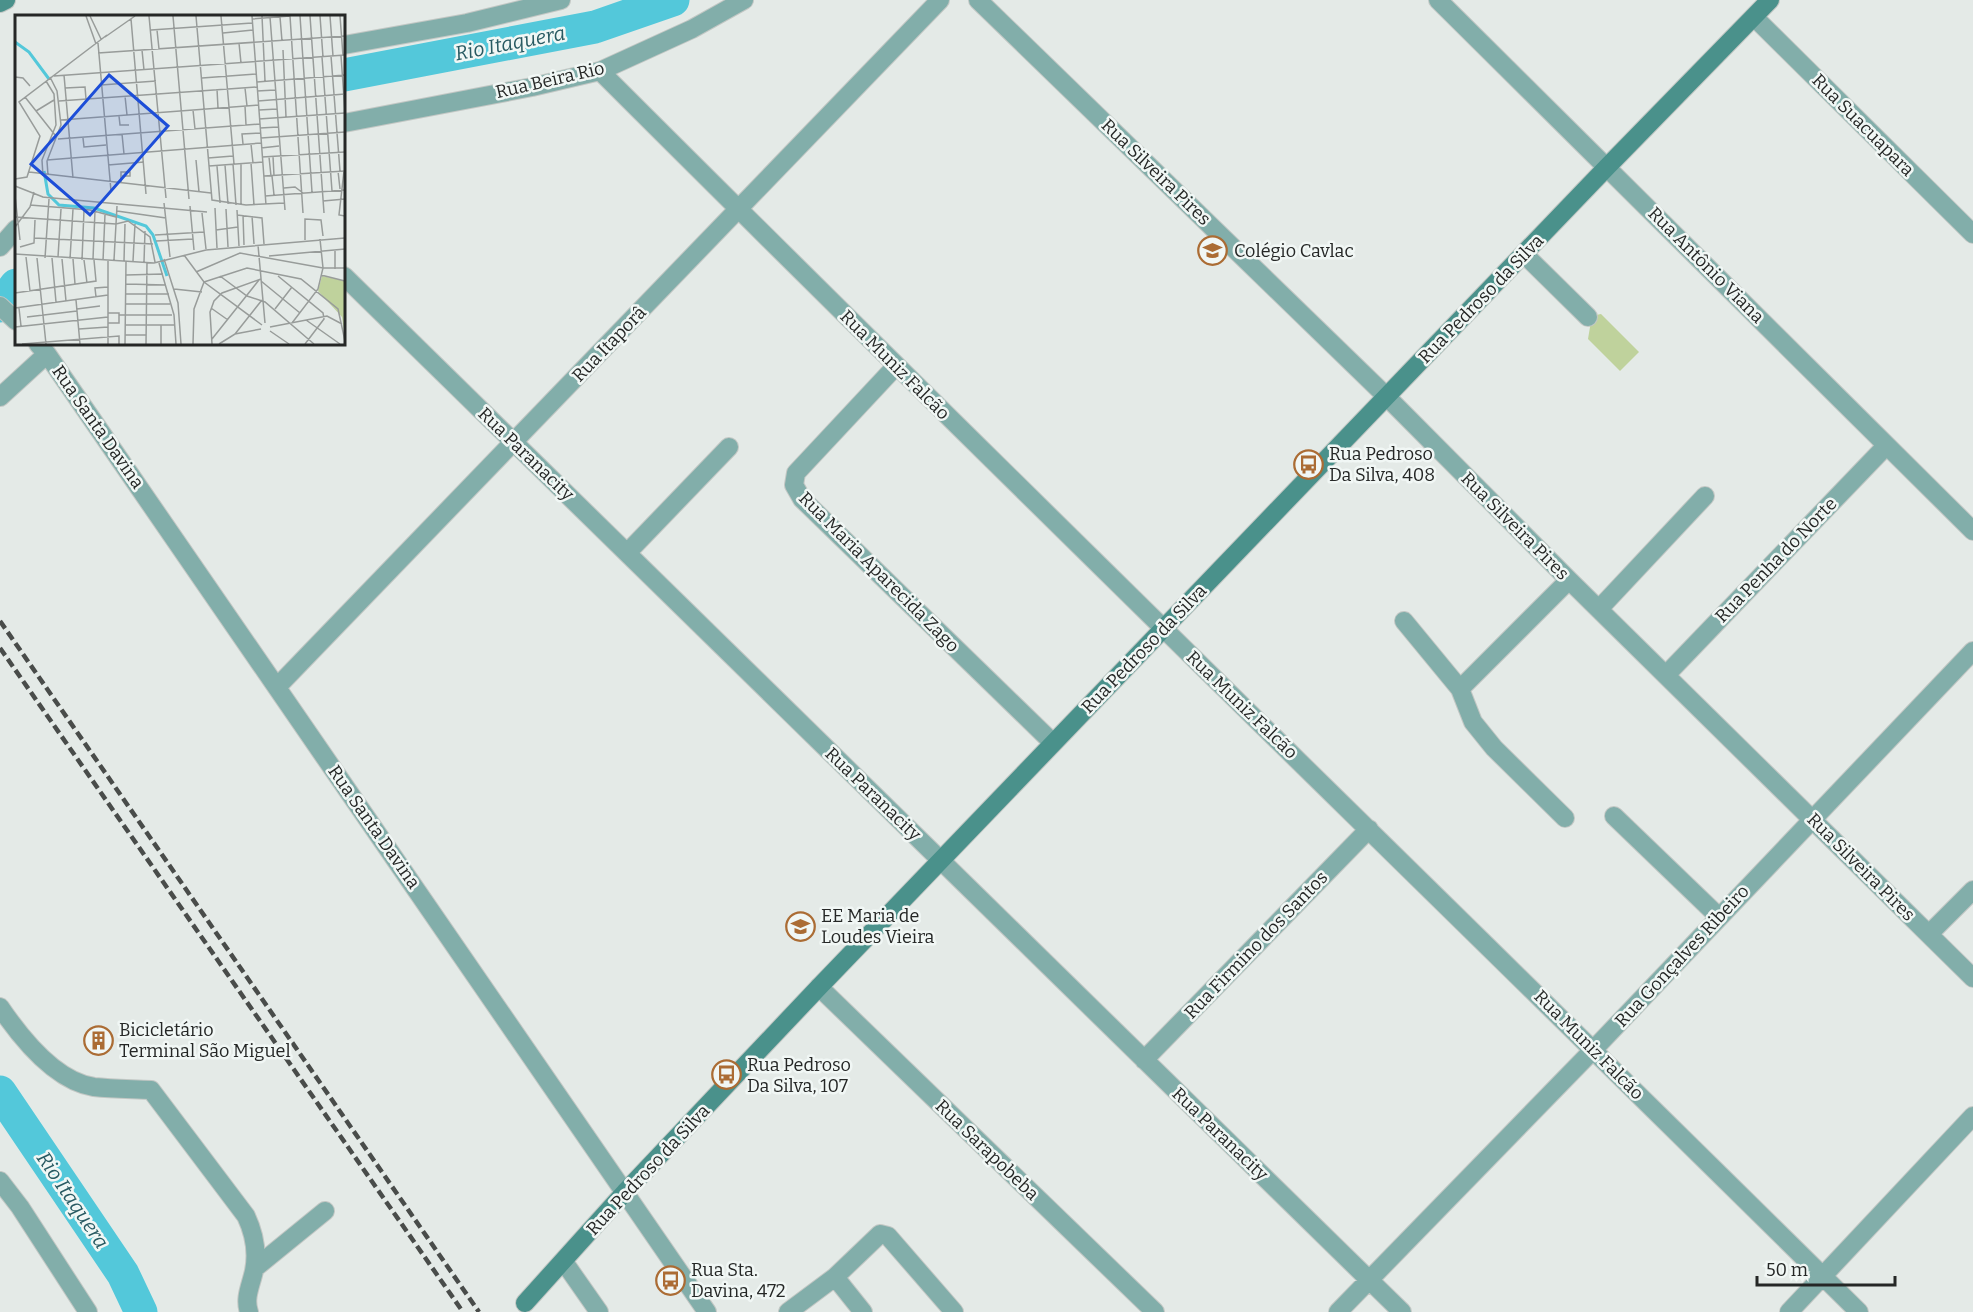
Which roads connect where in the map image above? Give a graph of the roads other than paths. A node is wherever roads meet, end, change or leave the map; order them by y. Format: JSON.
{"nodes":[{"id":1,"x":6,"y":0,"type":"edge"},
{"id":2,"x":561,"y":0,"type":"edge"},
{"id":3,"x":744,"y":0,"type":"edge"},
{"id":4,"x":940,"y":0,"type":"edge"},
{"id":5,"x":978,"y":0,"type":"edge"},
{"id":6,"x":1438,"y":0,"type":"edge"},
{"id":7,"x":1770,"y":0,"type":"edge"},
{"id":8,"x":0,"y":3,"type":"edge"},
{"id":9,"x":1754,"y":17,"type":"junction"},
{"id":10,"x":345,"y":45,"type":"edge"},
{"id":11,"x":600,"y":71,"type":"junction"},
{"id":12,"x":345,"y":123,"type":"edge"},
{"id":13,"x":1607,"y":166,"type":"junction"},
{"id":14,"x":738,"y":209,"type":"junction"},
{"id":15,"x":15,"y":230,"type":"edge"},
{"id":16,"x":1973,"y":234,"type":"edge"},
{"id":17,"x":0,"y":246,"type":"edge"},
{"id":18,"x":1524,"y":254,"type":"junction"},
{"id":19,"x":345,"y":277,"type":"edge"},
{"id":20,"x":0,"y":306,"type":"edge"},
{"id":21,"x":1588,"y":317,"type":"dead end"},
{"id":22,"x":15,"y":320,"type":"edge"},
{"id":23,"x":43,"y":349,"type":"edge"},
{"id":24,"x":896,"y":366,"type":"junction"},
{"id":25,"x":0,"y":397,"type":"edge"},
{"id":26,"x":1387,"y":397,"type":"junction"},
{"id":27,"x":515,"y":443,"type":"junction"},
{"id":28,"x":1886,"y":446,"type":"junction"},
{"id":29,"x":729,"y":447,"type":"dead end"},
{"id":30,"x":1705,"y":496,"type":"dead end"},
{"id":31,"x":1973,"y":531,"type":"edge"},
{"id":32,"x":627,"y":553,"type":"junction"},
{"id":33,"x":1569,"y":580,"type":"junction"},
{"id":34,"x":1599,"y":609,"type":"junction"},
{"id":35,"x":1404,"y":621,"type":"dead end"},
{"id":36,"x":1164,"y":628,"type":"junction"},
{"id":37,"x":1973,"y":651,"type":"edge"},
{"id":38,"x":1666,"y":675,"type":"junction"},
{"id":39,"x":277,"y":687,"type":"junction"},
{"id":40,"x":1460,"y":689,"type":"junction"},
{"id":41,"x":1053,"y":743,"type":"junction"},
{"id":42,"x":1614,"y":816,"type":"dead end"},
{"id":43,"x":1565,"y":818,"type":"dead end"},
{"id":44,"x":1812,"y":819,"type":"junction"},
{"id":45,"x":1369,"y":829,"type":"junction"},
{"id":46,"x":940,"y":860,"type":"junction"},
{"id":47,"x":1973,"y":890,"type":"edge"},
{"id":48,"x":1719,"y":917,"type":"junction"},
{"id":49,"x":1929,"y":934,"type":"junction"},
{"id":50,"x":1973,"y":978,"type":"edge"},
{"id":51,"x":819,"y":987,"type":"junction"},
{"id":52,"x":0,"y":1007,"type":"edge"},
{"id":53,"x":1594,"y":1049,"type":"junction"},
{"id":54,"x":1144,"y":1060,"type":"junction"},
{"id":55,"x":1973,"y":1116,"type":"edge"},
{"id":56,"x":0,"y":1181,"type":"edge"},
{"id":57,"x":625,"y":1192,"type":"junction"},
{"id":58,"x":325,"y":1211,"type":"dead end"},
{"id":59,"x":564,"y":1262,"type":"junction"},
{"id":60,"x":255,"y":1268,"type":"junction"},
{"id":61,"x":1823,"y":1276,"type":"junction"},
{"id":62,"x":835,"y":1277,"type":"junction"},
{"id":63,"x":1369,"y":1280,"type":"junction"},
{"id":64,"x":525,"y":1303,"type":"dead end"},
{"id":65,"x":88,"y":1312,"type":"edge"},
{"id":66,"x":249,"y":1312,"type":"edge"},
{"id":67,"x":600,"y":1312,"type":"edge"},
{"id":68,"x":706,"y":1312,"type":"edge"},
{"id":69,"x":788,"y":1312,"type":"edge"},
{"id":70,"x":863,"y":1312,"type":"edge"},
{"id":71,"x":954,"y":1312,"type":"edge"},
{"id":72,"x":1155,"y":1312,"type":"edge"},
{"id":73,"x":1338,"y":1312,"type":"edge"},
{"id":74,"x":1402,"y":1312,"type":"edge"},
{"id":75,"x":1789,"y":1312,"type":"edge"},
{"id":76,"x":1859,"y":1312,"type":"edge"}],
"edges":[{"from":1,"to":8,"type":"street"},
{"from":2,"to":10,"type":"street"},
{"from":3,"to":11,"type":"street","name":"Rua Beira Rio"},
{"from":4,"to":14,"type":"street","name":"Rua Itaporâ"},
{"from":5,"to":26,"type":"street","name":"Rua Silveira Pires"},
{"from":6,"to":13,"type":"street","name":"Rua Antônio Viana"},
{"from":7,"to":9,"type":"street","name":"Rua Pedroso da Silva"},
{"from":9,"to":13,"type":"street","name":"Rua Pedroso da Silva"},
{"from":9,"to":16,"type":"street","name":"Rua Suacuapara"},
{"from":11,"to":12,"type":"street","name":"Rua Beira Rio"},
{"from":11,"to":14,"type":"street","name":"Rua Muniz Falcão"},
{"from":13,"to":18,"type":"street","name":"Rua Pedroso da Silva"},
{"from":13,"to":28,"type":"street","name":"Rua Antônio Viana"},
{"from":14,"to":24,"type":"street","name":"Rua Muniz Falcão"},
{"from":14,"to":27,"type":"street","name":"Rua Itaporâ"},
{"from":15,"to":17,"type":"street"},
{"from":18,"to":21,"type":"street"},
{"from":18,"to":26,"type":"street","name":"Rua Pedroso da Silva"},
{"from":19,"to":27,"type":"street","name":"Rua Paranacity"},
{"from":20,"to":22,"type":"street"},
{"from":23,"to":25,"type":"street"},
{"from":23,"to":39,"type":"street","name":"Rua Santa Davina"},
{"from":24,"to":36,"type":"street","name":"Rua Muniz Falcão"},
{"from":24,"to":41,"type":"street","name":"Rua Maria Aparecida Zago"},
{"from":26,"to":33,"type":"street","name":"Rua Silveira Pires"},
{"from":26,"to":36,"type":"street","name":"Rua Pedroso da Silva"},
{"from":27,"to":32,"type":"street","name":"Rua Paranacity"},
{"from":27,"to":39,"type":"street","name":"Rua Itaporâ"},
{"from":28,"to":31,"type":"street","name":"Rua Antônio Viana"},
{"from":28,"to":38,"type":"street","name":"Rua Penha do Norte"},
{"from":29,"to":32,"type":"street"},
{"from":30,"to":34,"type":"street"},
{"from":32,"to":46,"type":"street","name":"Rua Paranacity"},
{"from":33,"to":34,"type":"street","name":"Rua Silveira Pires"},
{"from":33,"to":40,"type":"street"},
{"from":34,"to":38,"type":"street","name":"Rua Silveira Pires"},
{"from":35,"to":40,"type":"street"},
{"from":36,"to":41,"type":"street","name":"Rua Pedroso da Silva"},
{"from":36,"to":45,"type":"street","name":"Rua Muniz Falcão"},
{"from":37,"to":44,"type":"street","name":"Rua Gonçalves Ribeiro"},
{"from":38,"to":44,"type":"street","name":"Rua Silveira Pires"},
{"from":39,"to":57,"type":"street","name":"Rua Santa Davina"},
{"from":40,"to":43,"type":"street"},
{"from":41,"to":46,"type":"street","name":"Rua Pedroso da Silva"},
{"from":42,"to":48,"type":"street"},
{"from":44,"to":48,"type":"street","name":"Rua Gonçalves Ribeiro"},
{"from":44,"to":49,"type":"street","name":"Rua Silveira Pires"},
{"from":45,"to":53,"type":"street","name":"Rua Muniz Falcão"},
{"from":45,"to":54,"type":"street","name":"Rua Firmino dos Santos"},
{"from":46,"to":51,"type":"street","name":"Rua Pedroso da Silva"},
{"from":46,"to":54,"type":"street","name":"Rua Paranacity"},
{"from":47,"to":49,"type":"street"},
{"from":48,"to":53,"type":"street","name":"Rua Gonçalves Ribeiro"},
{"from":49,"to":50,"type":"street","name":"Rua Silveira Pires"},
{"from":51,"to":57,"type":"street","name":"Rua Pedroso da Silva"},
{"from":51,"to":72,"type":"street","name":"Rua Sarapobeba"},
{"from":52,"to":60,"type":"street"},
{"from":53,"to":61,"type":"street","name":"Rua Muniz Falcão"},
{"from":53,"to":63,"type":"street","name":"Rua Gonçalves Ribeiro"},
{"from":54,"to":63,"type":"street","name":"Rua Paranacity"},
{"from":55,"to":61,"type":"street"},
{"from":56,"to":65,"type":"street"},
{"from":57,"to":59,"type":"street","name":"Rua Pedroso da Silva"},
{"from":57,"to":68,"type":"street","name":"Rua Santa Davina"},
{"from":58,"to":60,"type":"street"},
{"from":59,"to":64,"type":"street","name":"Rua Pedroso da Silva"},
{"from":59,"to":67,"type":"street"},
{"from":60,"to":66,"type":"street"},
{"from":61,"to":75,"type":"street"},
{"from":61,"to":76,"type":"street","name":"Rua Muniz Falcão"},
{"from":62,"to":69,"type":"street"},
{"from":62,"to":70,"type":"street"},
{"from":62,"to":71,"type":"street"},
{"from":63,"to":73,"type":"street","name":"Rua Gonçalves Ribeiro"},
{"from":63,"to":74,"type":"street","name":"Rua Paranacity"}]}
